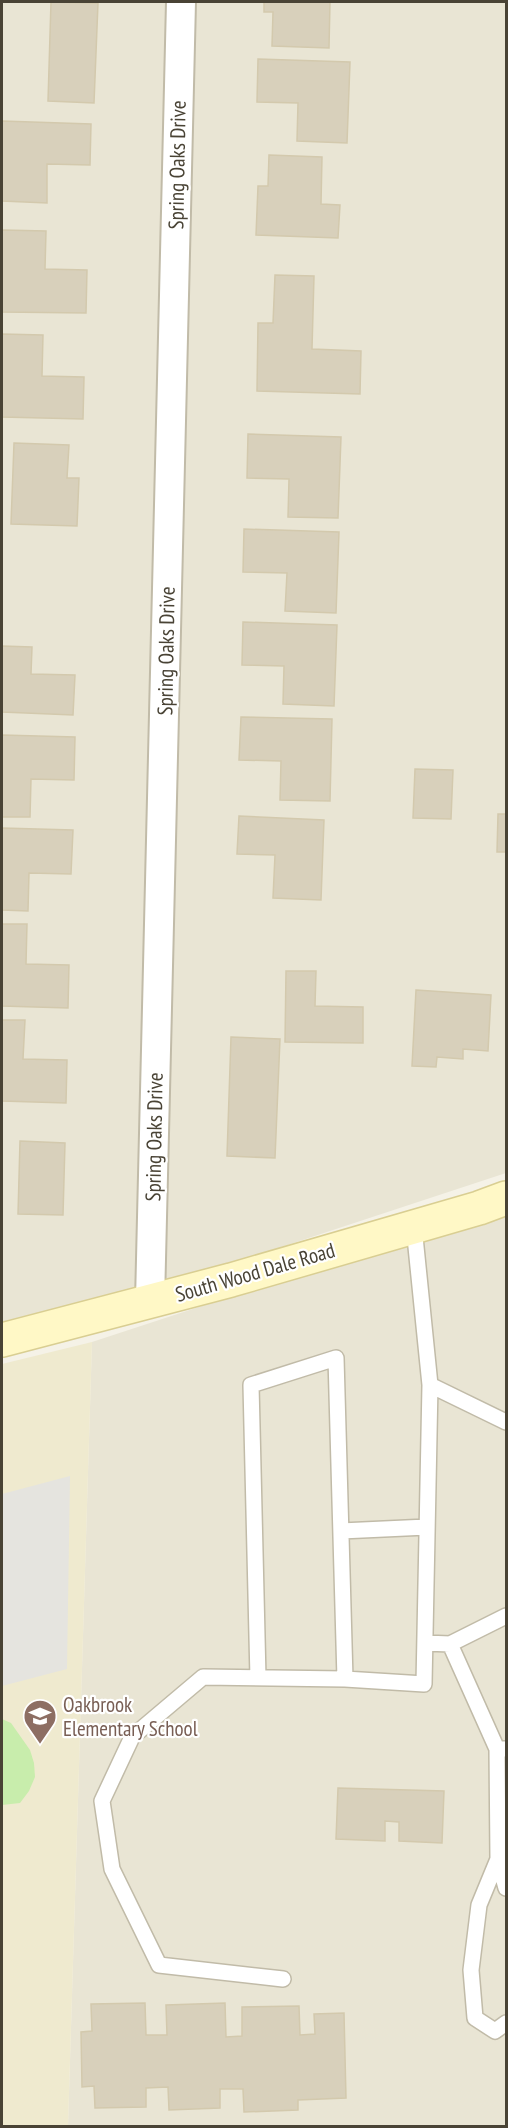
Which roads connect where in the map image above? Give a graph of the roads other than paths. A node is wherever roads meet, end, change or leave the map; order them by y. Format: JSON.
{"nodes":[{"id":1,"x":181,"y":2,"type":"edge"},
{"id":2,"x":507,"y":1198,"type":"edge"},
{"id":3,"x":414,"y":1227,"type":"junction"},
{"id":4,"x":150,"y":1301,"type":"junction"},
{"id":5,"x":2,"y":1340,"type":"edge"},
{"id":6,"x":430,"y":1386,"type":"junction"},
{"id":7,"x":507,"y":1422,"type":"edge"},
{"id":8,"x":427,"y":1527,"type":"junction"},
{"id":9,"x":340,"y":1530,"type":"junction"},
{"id":10,"x":507,"y":1616,"type":"edge"},
{"id":11,"x":425,"y":1643,"type":"junction"},
{"id":12,"x":450,"y":1644,"type":"junction"},
{"id":13,"x":258,"y":1678,"type":"junction"},
{"id":14,"x":345,"y":1679,"type":"junction"},
{"id":15,"x":502,"y":1749,"type":"edge"},
{"id":16,"x":498,"y":1859,"type":"junction"},
{"id":17,"x":507,"y":1888,"type":"edge"},
{"id":18,"x":283,"y":1979,"type":"dead end"},
{"id":19,"x":507,"y":2024,"type":"edge"}],
"edges":[{"from":1,"to":4,"type":"street","name":"Spring Oaks Drive"},
{"from":2,"to":3,"type":"main road","name":"South Wood Dale Road"},
{"from":3,"to":4,"type":"main road","name":"South Wood Dale Road"},
{"from":3,"to":6,"type":"lane"},
{"from":4,"to":5,"type":"main road","name":"South Wood Dale Road"},
{"from":6,"to":7,"type":"lane"},
{"from":6,"to":8,"type":"lane"},
{"from":8,"to":9,"type":"lane"},
{"from":8,"to":11,"type":"lane"},
{"from":9,"to":13,"type":"lane"},
{"from":9,"to":14,"type":"lane"},
{"from":10,"to":12,"type":"lane"},
{"from":11,"to":12,"type":"lane"},
{"from":11,"to":14,"type":"lane"},
{"from":12,"to":15,"type":"lane"},
{"from":13,"to":14,"type":"lane"},
{"from":13,"to":18,"type":"lane"},
{"from":15,"to":16,"type":"lane"},
{"from":16,"to":17,"type":"lane"},
{"from":16,"to":19,"type":"lane"}]}
